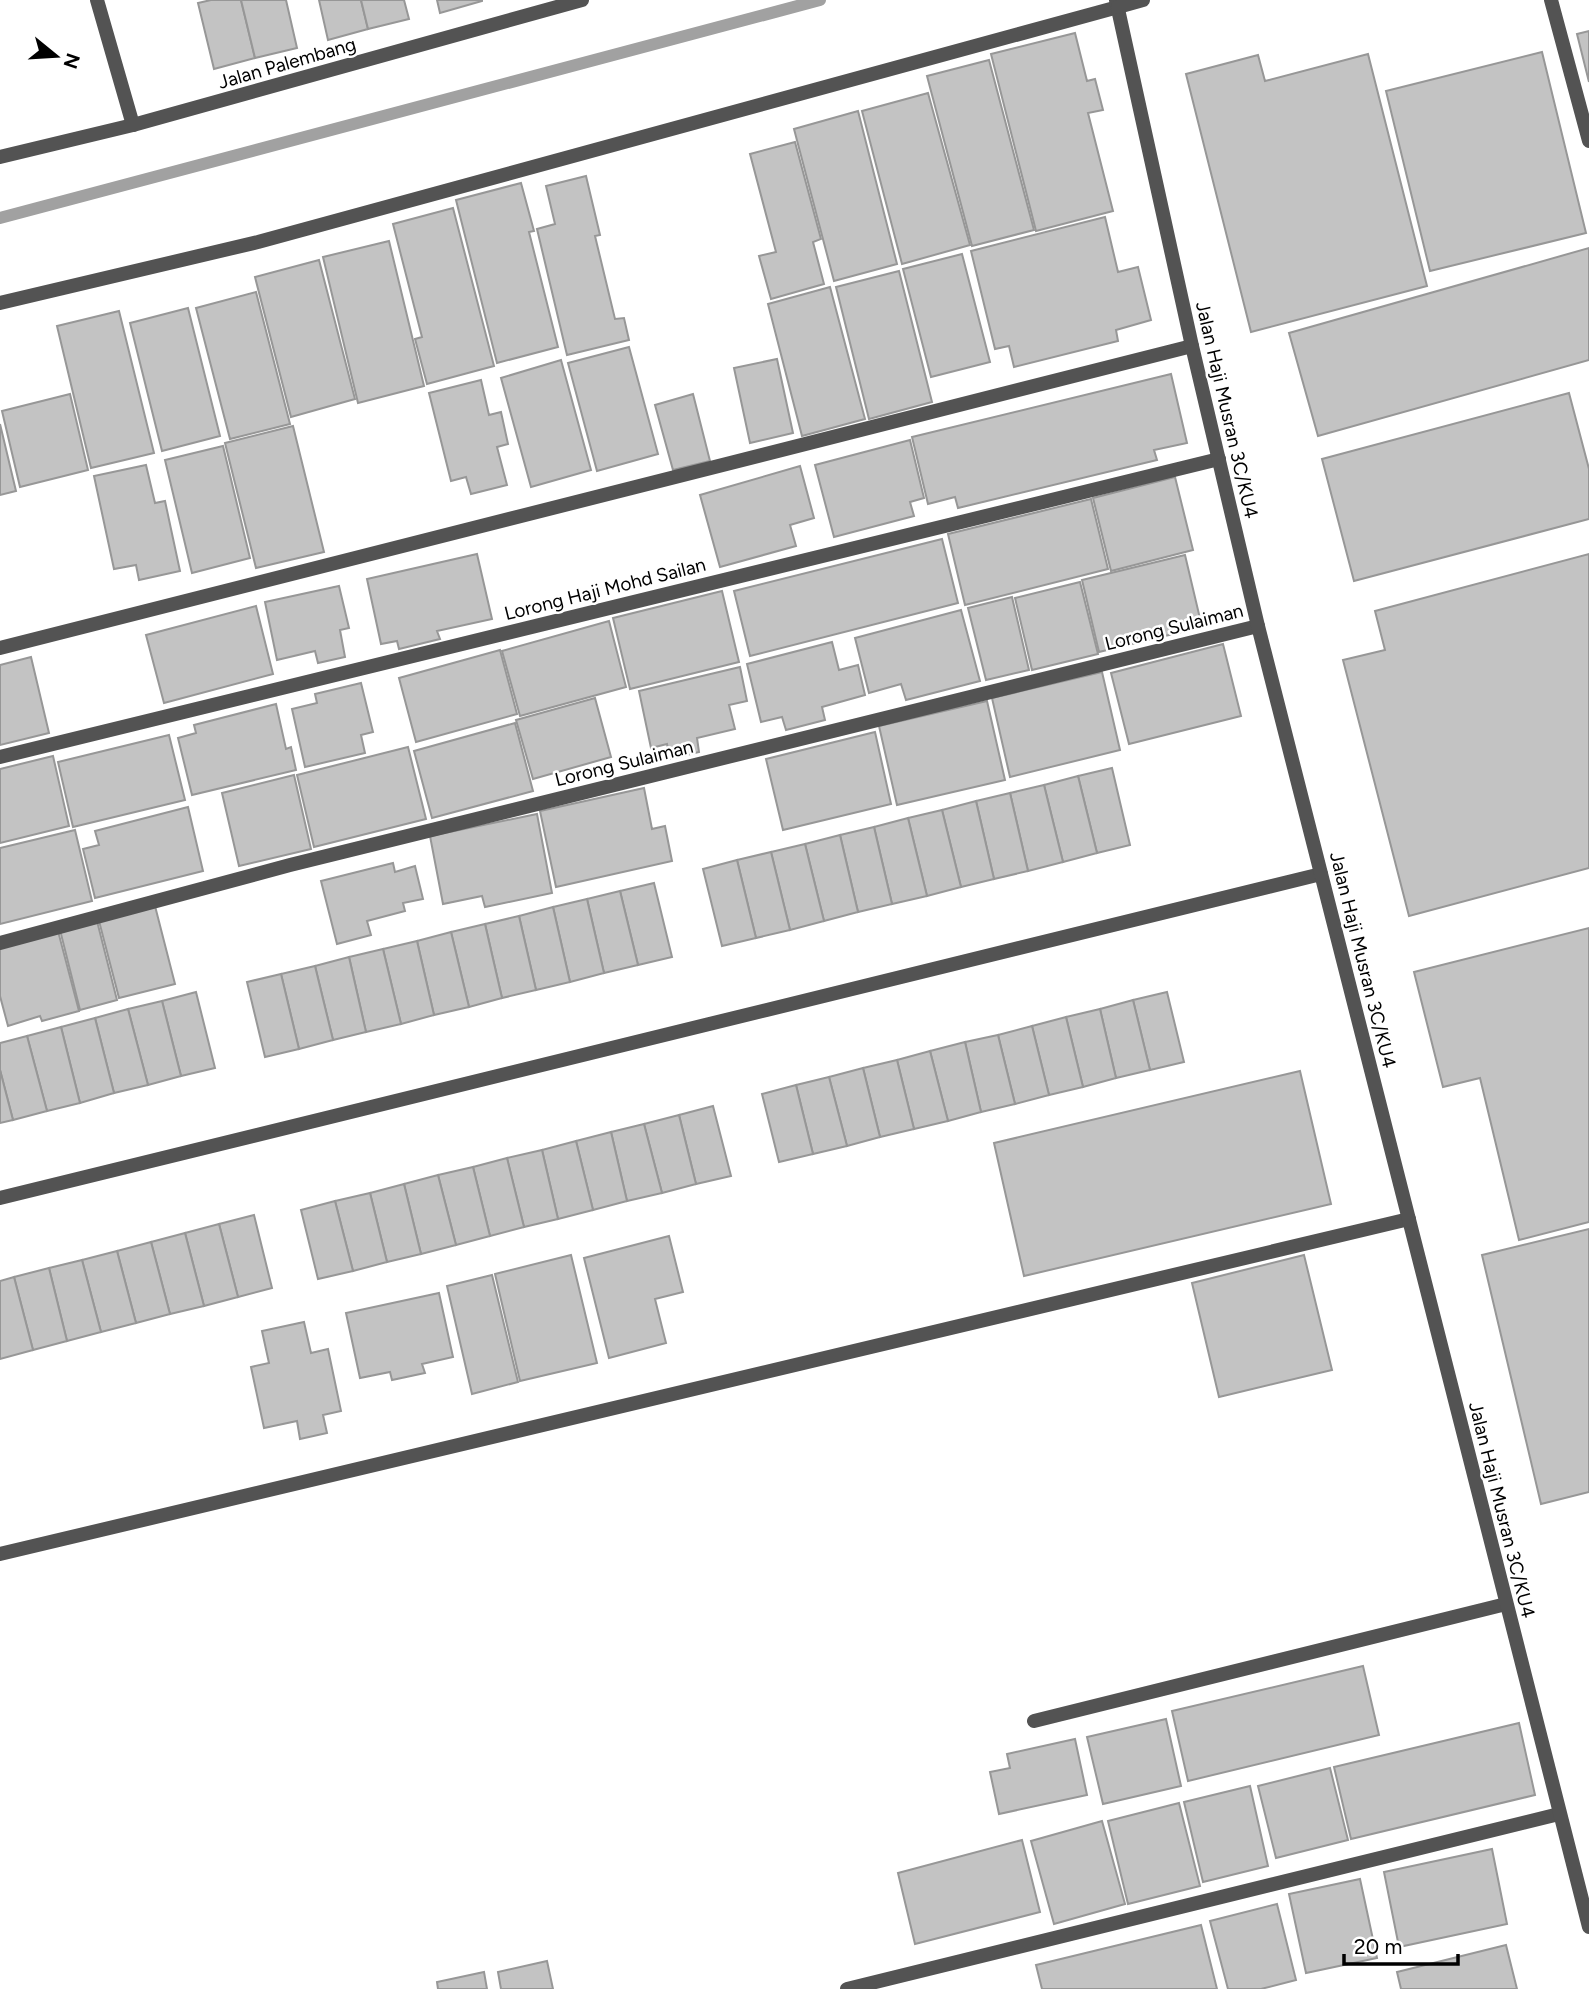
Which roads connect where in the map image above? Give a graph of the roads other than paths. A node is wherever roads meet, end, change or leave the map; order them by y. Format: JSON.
{"nodes":[{"id":1,"x":97,"y":0,"type":"edge"},
{"id":2,"x":582,"y":0,"type":"edge"},
{"id":3,"x":1143,"y":0,"type":"edge"},
{"id":4,"x":1551,"y":0,"type":"edge"},
{"id":5,"x":1117,"y":3,"type":"edge"},
{"id":6,"x":133,"y":125,"type":"junction"},
{"id":7,"x":1589,"y":141,"type":"edge"},
{"id":8,"x":0,"y":157,"type":"edge"},
{"id":9,"x":0,"y":303,"type":"edge"},
{"id":10,"x":1192,"y":346,"type":"junction"},
{"id":11,"x":1219,"y":459,"type":"junction"},
{"id":12,"x":1258,"y":626,"type":"junction"},
{"id":13,"x":0,"y":648,"type":"edge"},
{"id":14,"x":0,"y":757,"type":"edge"},
{"id":15,"x":1321,"y":874,"type":"junction"},
{"id":16,"x":0,"y":943,"type":"edge"},
{"id":17,"x":0,"y":1198,"type":"edge"},
{"id":18,"x":1409,"y":1219,"type":"junction"},
{"id":19,"x":0,"y":1554,"type":"edge"},
{"id":20,"x":1506,"y":1604,"type":"junction"},
{"id":21,"x":1034,"y":1721,"type":"dead end"},
{"id":22,"x":1559,"y":1814,"type":"junction"},
{"id":23,"x":1589,"y":1927,"type":"edge"},
{"id":24,"x":847,"y":1989,"type":"edge"}],
"edges":[{"from":1,"to":6,"type":"street"},
{"from":2,"to":6,"type":"street","name":"Jalan Palembang"},
{"from":3,"to":5,"type":"street"},
{"from":4,"to":7,"type":"street"},
{"from":5,"to":9,"type":"street"},
{"from":5,"to":10,"type":"street","name":"Jalan Haji Musran 3C/KU4"},
{"from":6,"to":8,"type":"street","name":"Jalan Palembang"},
{"from":10,"to":11,"type":"street","name":"Jalan Haji Musran 3C/KU4"},
{"from":10,"to":13,"type":"street"},
{"from":11,"to":12,"type":"street","name":"Jalan Haji Musran 3C/KU4"},
{"from":11,"to":14,"type":"street","name":"Lorong Haji Mohd Sailan"},
{"from":12,"to":15,"type":"street","name":"Jalan Haji Musran 3C/KU4"},
{"from":12,"to":16,"type":"street","name":"Lorong Sulaiman"},
{"from":15,"to":17,"type":"street"},
{"from":15,"to":18,"type":"street","name":"Jalan Haji Musran 3C/KU4"},
{"from":18,"to":19,"type":"street"},
{"from":18,"to":20,"type":"street","name":"Jalan Haji Musran 3C/KU4"},
{"from":20,"to":21,"type":"street"},
{"from":20,"to":22,"type":"street","name":"Jalan Haji Musran 3C/KU4"},
{"from":22,"to":23,"type":"street","name":"Jalan Haji Musran 3C/KU4"},
{"from":22,"to":24,"type":"street"}]}
